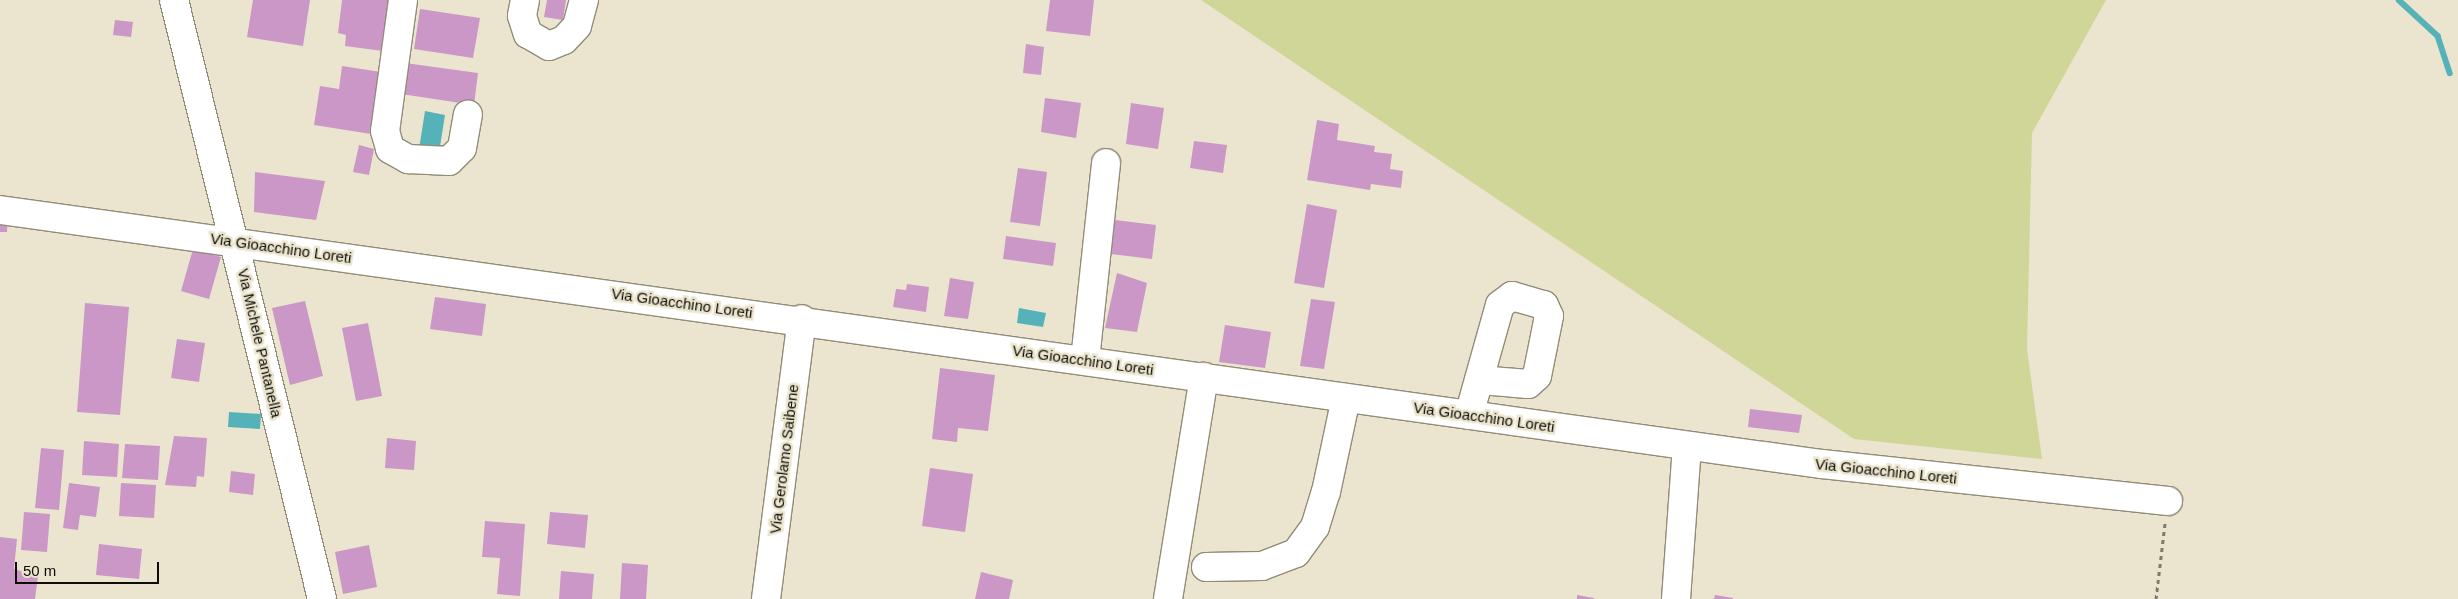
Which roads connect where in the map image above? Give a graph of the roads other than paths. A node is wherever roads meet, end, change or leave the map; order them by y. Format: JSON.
{"nodes":[{"id":1,"x":174,"y":0,"type":"edge"},
{"id":2,"x":403,"y":0,"type":"edge"},
{"id":3,"x":525,"y":0,"type":"edge"},
{"id":4,"x":584,"y":0,"type":"edge"},
{"id":5,"x":468,"y":115,"type":"dead end"},
{"id":6,"x":1106,"y":163,"type":"dead end"},
{"id":7,"x":0,"y":210,"type":"edge"},
{"id":8,"x":236,"y":242,"type":"junction"},
{"id":9,"x":802,"y":319,"type":"junction"},
{"id":10,"x":1085,"y":360,"type":"junction"},
{"id":11,"x":1204,"y":377,"type":"junction"},
{"id":12,"x":1479,"y":380,"type":"dead end"},
{"id":13,"x":1346,"y":398,"type":"junction"},
{"id":14,"x":1469,"y":415,"type":"junction"},
{"id":15,"x":1687,"y":446,"type":"junction"},
{"id":16,"x":2168,"y":501,"type":"road end"},
{"id":17,"x":1206,"y":567,"type":"dead end"},
{"id":18,"x":322,"y":599,"type":"edge"},
{"id":19,"x":766,"y":599,"type":"edge"},
{"id":20,"x":1168,"y":599,"type":"edge"},
{"id":21,"x":1676,"y":599,"type":"edge"}],
"edges":[{"from":1,"to":8,"type":"street","name":"Via Michele Pantanella"},
{"from":2,"to":5,"type":"street"},
{"from":3,"to":4,"type":"street"},
{"from":6,"to":10,"type":"street"},
{"from":7,"to":8,"type":"street","name":"Via Gioacchino Loreti"},
{"from":8,"to":9,"type":"street","name":"Via Gioacchino Loreti"},
{"from":8,"to":18,"type":"street","name":"Via Michele Pantanella"},
{"from":9,"to":10,"type":"street","name":"Via Gioacchino Loreti"},
{"from":9,"to":19,"type":"street","name":"Via Gerolamo Saibene"},
{"from":10,"to":11,"type":"street","name":"Via Gioacchino Loreti"},
{"from":11,"to":13,"type":"street","name":"Via Gioacchino Loreti"},
{"from":11,"to":20,"type":"street"},
{"from":12,"to":14,"type":"street"},
{"from":13,"to":14,"type":"street","name":"Via Gioacchino Loreti"},
{"from":13,"to":17,"type":"street"},
{"from":14,"to":15,"type":"street","name":"Via Gioacchino Loreti"},
{"from":15,"to":16,"type":"street","name":"Via Gioacchino Loreti"},
{"from":15,"to":21,"type":"street"}]}
